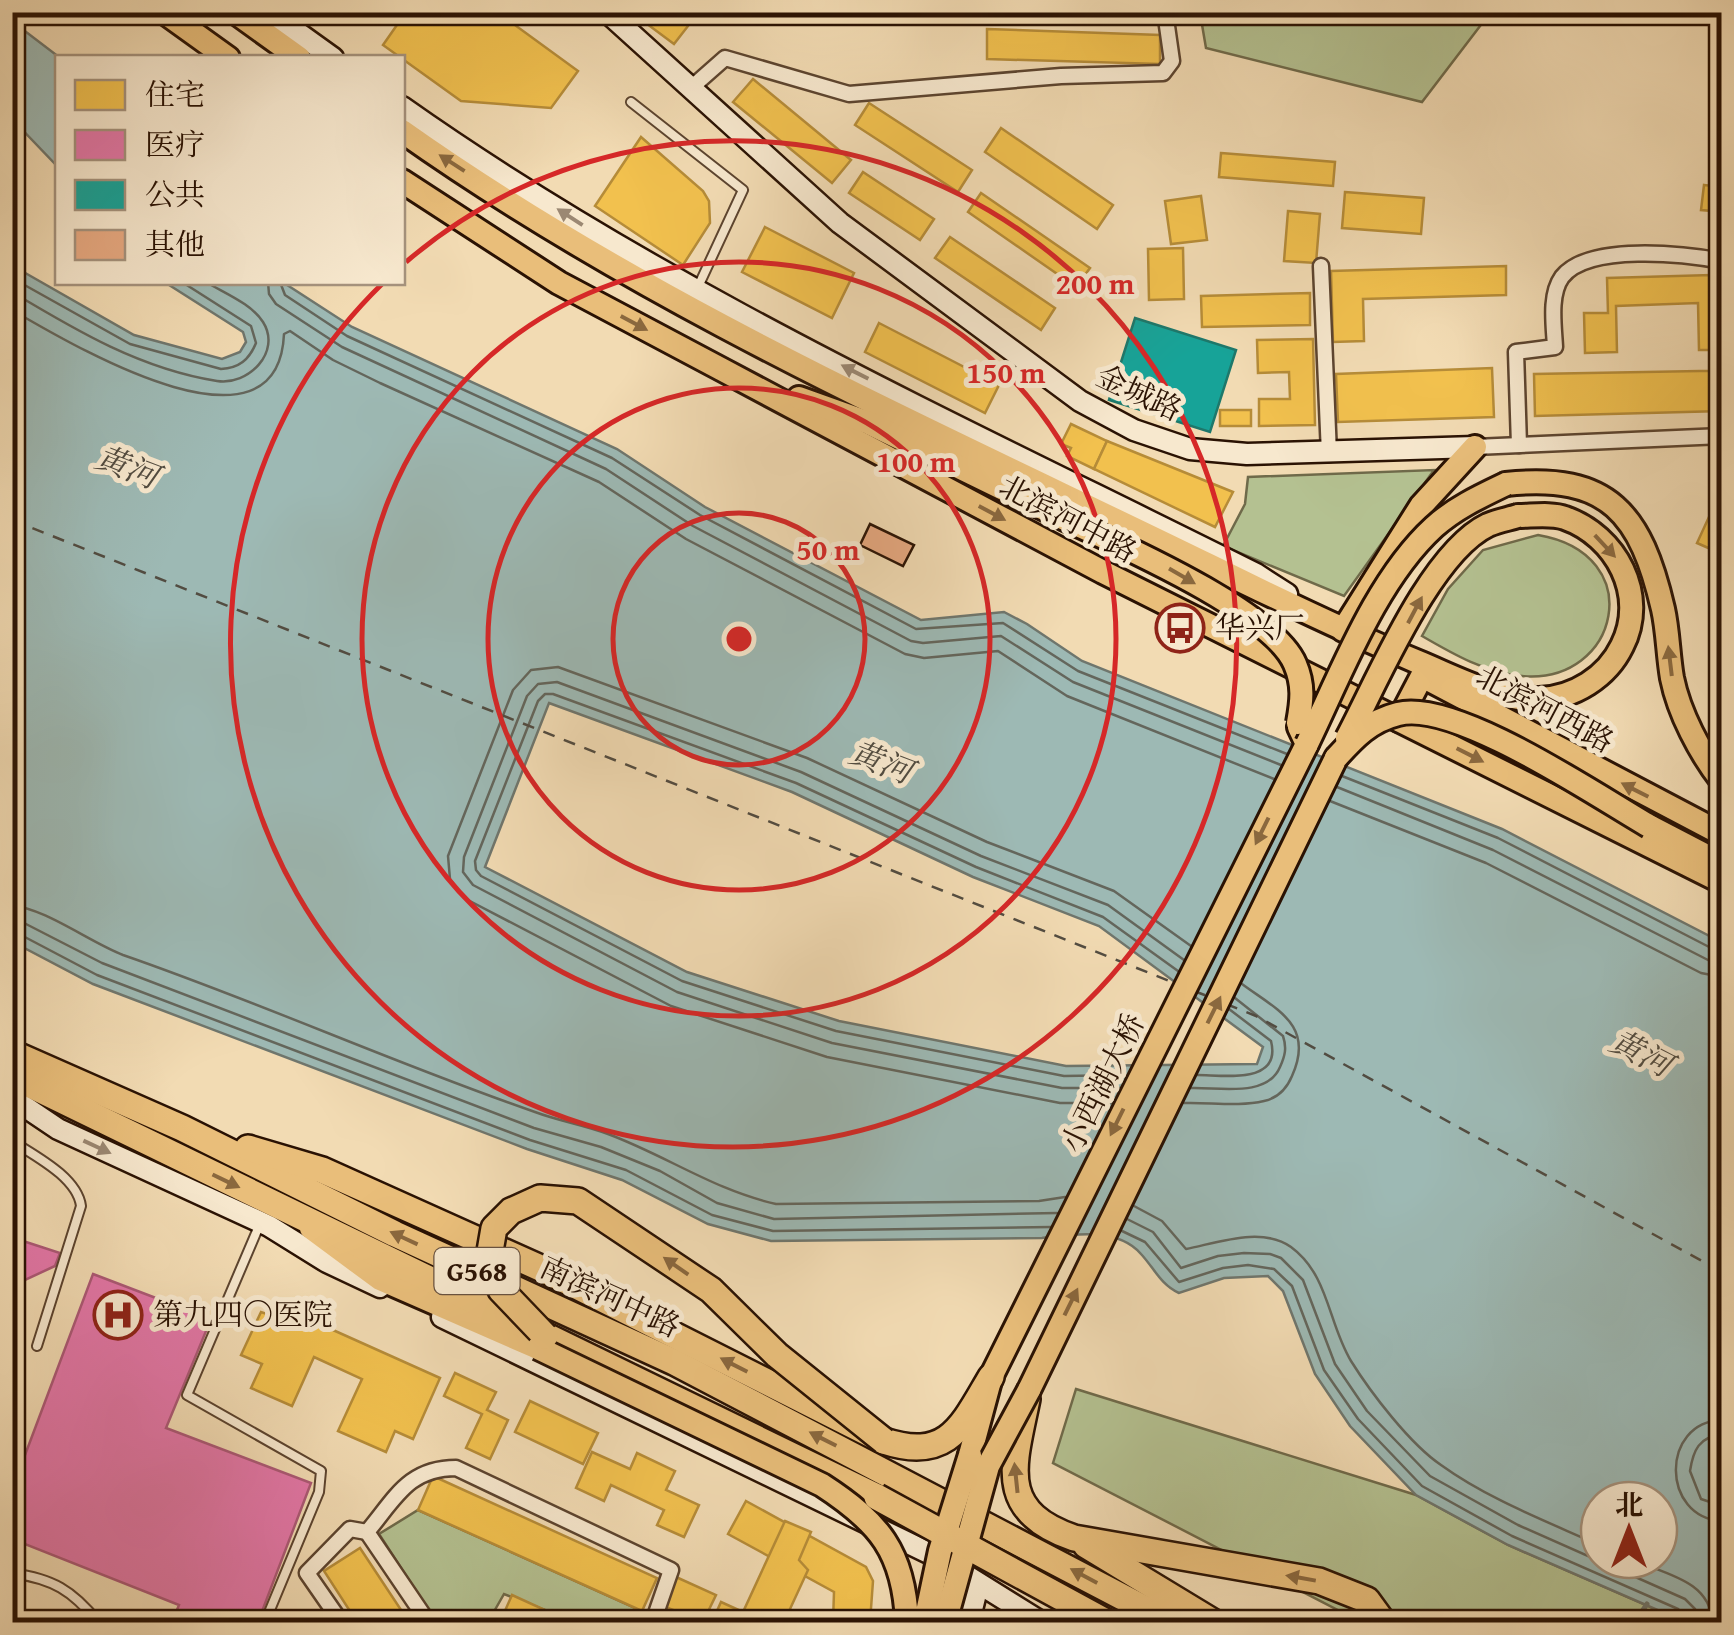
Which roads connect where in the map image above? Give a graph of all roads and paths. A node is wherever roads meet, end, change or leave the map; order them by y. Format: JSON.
{"nodes":[{"id":1,"x":164,"y":12,"type":"edge"},
{"id":2,"x":235,"y":12,"type":"edge"},
{"id":3,"x":270,"y":12,"type":"edge"},
{"id":4,"x":607,"y":12,"type":"edge"},
{"id":5,"x":1164,"y":12,"type":"edge"},
{"id":6,"x":224,"y":55,"type":"edge"},
{"id":7,"x":295,"y":55,"type":"edge"},
{"id":8,"x":329,"y":55,"type":"edge"},
{"id":9,"x":691,"y":88,"type":"junction"},
{"id":10,"x":631,"y":102,"type":"dead end"},
{"id":11,"x":405,"y":109,"type":"edge"},
{"id":12,"x":405,"y":133,"type":"edge"},
{"id":13,"x":405,"y":182,"type":"edge"},
{"id":14,"x":1722,"y":261,"type":"edge"},
{"id":15,"x":1321,"y":266,"type":"dead end"},
{"id":16,"x":696,"y":289,"type":"junction"},
{"id":17,"x":721,"y":369,"type":"junction"},
{"id":18,"x":1722,"y":436,"type":"edge"},
{"id":19,"x":1520,"y":445,"type":"junction"},
{"id":20,"x":1475,"y":447,"type":"junction"},
{"id":21,"x":1330,"y":454,"type":"junction"},
{"id":22,"x":1343,"y":630,"type":"junction"},
{"id":23,"x":1422,"y":676,"type":"junction"},
{"id":24,"x":1400,"y":720,"type":"junction"},
{"id":25,"x":1306,"y":744,"type":"junction"},
{"id":26,"x":1336,"y":758,"type":"junction"},
{"id":27,"x":1722,"y":782,"type":"edge"},
{"id":28,"x":1722,"y":834,"type":"edge"},
{"id":29,"x":1722,"y":864,"type":"edge"},
{"id":30,"x":1722,"y":882,"type":"edge"},
{"id":31,"x":12,"y":1052,"type":"edge"},
{"id":32,"x":12,"y":1076,"type":"edge"},
{"id":33,"x":12,"y":1098,"type":"edge"},
{"id":34,"x":182,"y":1128,"type":"junction"},
{"id":35,"x":12,"y":1142,"type":"edge"},
{"id":36,"x":260,"y":1222,"type":"junction"},
{"id":37,"x":542,"y":1342,"type":"junction"},
{"id":38,"x":36,"y":1346,"type":"dead end"},
{"id":39,"x":991,"y":1376,"type":"junction"},
{"id":40,"x":1028,"y":1390,"type":"junction"},
{"id":41,"x":884,"y":1441,"type":"junction"},
{"id":42,"x":367,"y":1532,"type":"junction"},
{"id":43,"x":1074,"y":1538,"type":"junction"},
{"id":44,"x":935,"y":1556,"type":"junction"},
{"id":45,"x":12,"y":1573,"type":"edge"},
{"id":46,"x":978,"y":1585,"type":"junction"},
{"id":47,"x":1064,"y":1598,"type":"junction"},
{"id":48,"x":98,"y":1622,"type":"edge"},
{"id":49,"x":265,"y":1622,"type":"edge"},
{"id":50,"x":341,"y":1622,"type":"edge"},
{"id":51,"x":428,"y":1622,"type":"edge"},
{"id":52,"x":653,"y":1622,"type":"edge"},
{"id":53,"x":907,"y":1622,"type":"edge"},
{"id":54,"x":924,"y":1622,"type":"edge"},
{"id":55,"x":945,"y":1622,"type":"edge"},
{"id":56,"x":968,"y":1622,"type":"edge"},
{"id":57,"x":1041,"y":1622,"type":"edge"},
{"id":58,"x":1106,"y":1622,"type":"edge"},
{"id":59,"x":1114,"y":1622,"type":"edge"},
{"id":60,"x":1170,"y":1622,"type":"edge"},
{"id":61,"x":1213,"y":1622,"type":"edge"},
{"id":62,"x":1383,"y":1622,"type":"edge"}],
"edges":[{"from":1,"to":6,"type":"main road"},
{"from":2,"to":7,"type":"main road"},
{"from":3,"to":8,"type":"street"},
{"from":4,"to":9,"type":"street","name":"金城路"},
{"from":5,"to":9,"type":"street"},
{"from":9,"to":21,"type":"street","name":"金城路"},
{"from":10,"to":16,"type":"lane"},
{"from":16,"to":11,"type":"street","one_way":true},
{"from":22,"to":12,"type":"main road","name":"北滨河中路","one_way":true},
{"from":13,"to":17,"type":"main road","name":"北滨河中路","one_way":true},
{"from":14,"to":19,"type":"street"},
{"from":15,"to":21,"type":"street"},
{"from":22,"to":16,"type":"street","one_way":true},
{"from":17,"to":24,"type":"main road","name":"北滨河中路","one_way":true},
{"from":17,"to":25,"type":"main road","one_way":true,"bridge":true},
{"from":18,"to":19,"type":"street","name":"金城路"},
{"from":19,"to":20,"type":"street","name":"金城路"},
{"from":20,"to":21,"type":"street","name":"金城路"},
{"from":20,"to":22,"type":"main road"},
{"from":22,"to":23,"type":"main road","name":"北滨河西路"},
{"from":26,"to":22,"type":"main road","one_way":true,"bridge":true},
{"from":23,"to":24,"type":"main road"},
{"from":28,"to":23,"type":"main road","name":"北滨河西路","one_way":true},
{"from":24,"to":30,"type":"main road","name":"北滨河中路","one_way":true},
{"from":27,"to":25,"type":"main road","name":"小西湖大桥","one_way":true,"bridge":true},
{"from":25,"to":39,"type":"main road","name":"小西湖大桥","one_way":true},
{"from":26,"to":29,"type":"main road","bridge":true},
{"from":40,"to":26,"type":"main road","one_way":true},
{"from":31,"to":34,"type":"highway","name":"南滨河中路","number":"G568"},
{"from":32,"to":37,"type":"highway","name":"南滨河中路","number":"G568","one_way":true},
{"from":33,"to":36,"type":"street","one_way":true},
{"from":41,"to":34,"type":"highway","one_way":true,"bridge":true},
{"from":60,"to":34,"type":"highway","name":"南滨河中路","number":"G568","one_way":true},
{"from":35,"to":38,"type":"lane"},
{"from":36,"to":44,"type":"street"},
{"from":36,"to":49,"type":"lane"},
{"from":41,"to":37,"type":"highway","one_way":true,"bridge":true},
{"from":37,"to":47,"type":"highway","name":"南滨河中路","number":"G568","bridge":true},
{"from":37,"to":53,"type":"main road","bridge":true},
{"from":39,"to":41,"type":"highway"},
{"from":39,"to":54,"type":"main road","name":"小西湖大桥","bridge":true},
{"from":43,"to":40,"type":"highway","one_way":true,"bridge":true},
{"from":40,"to":55,"type":"main road","bridge":true},
{"from":42,"to":50,"type":"street"},
{"from":42,"to":51,"type":"street"},
{"from":42,"to":52,"type":"street"},
{"from":43,"to":61,"type":"highway"},
{"from":62,"to":43,"type":"highway","one_way":true},
{"from":44,"to":46,"type":"street"},
{"from":44,"to":54,"type":"street"},
{"from":45,"to":48,"type":"lane"},
{"from":46,"to":56,"type":"street"},
{"from":46,"to":57,"type":"street"},
{"from":47,"to":58,"type":"highway","name":"南滨河中路","number":"G568","bridge":true},
{"from":47,"to":59,"type":"highway","bridge":true}]}
